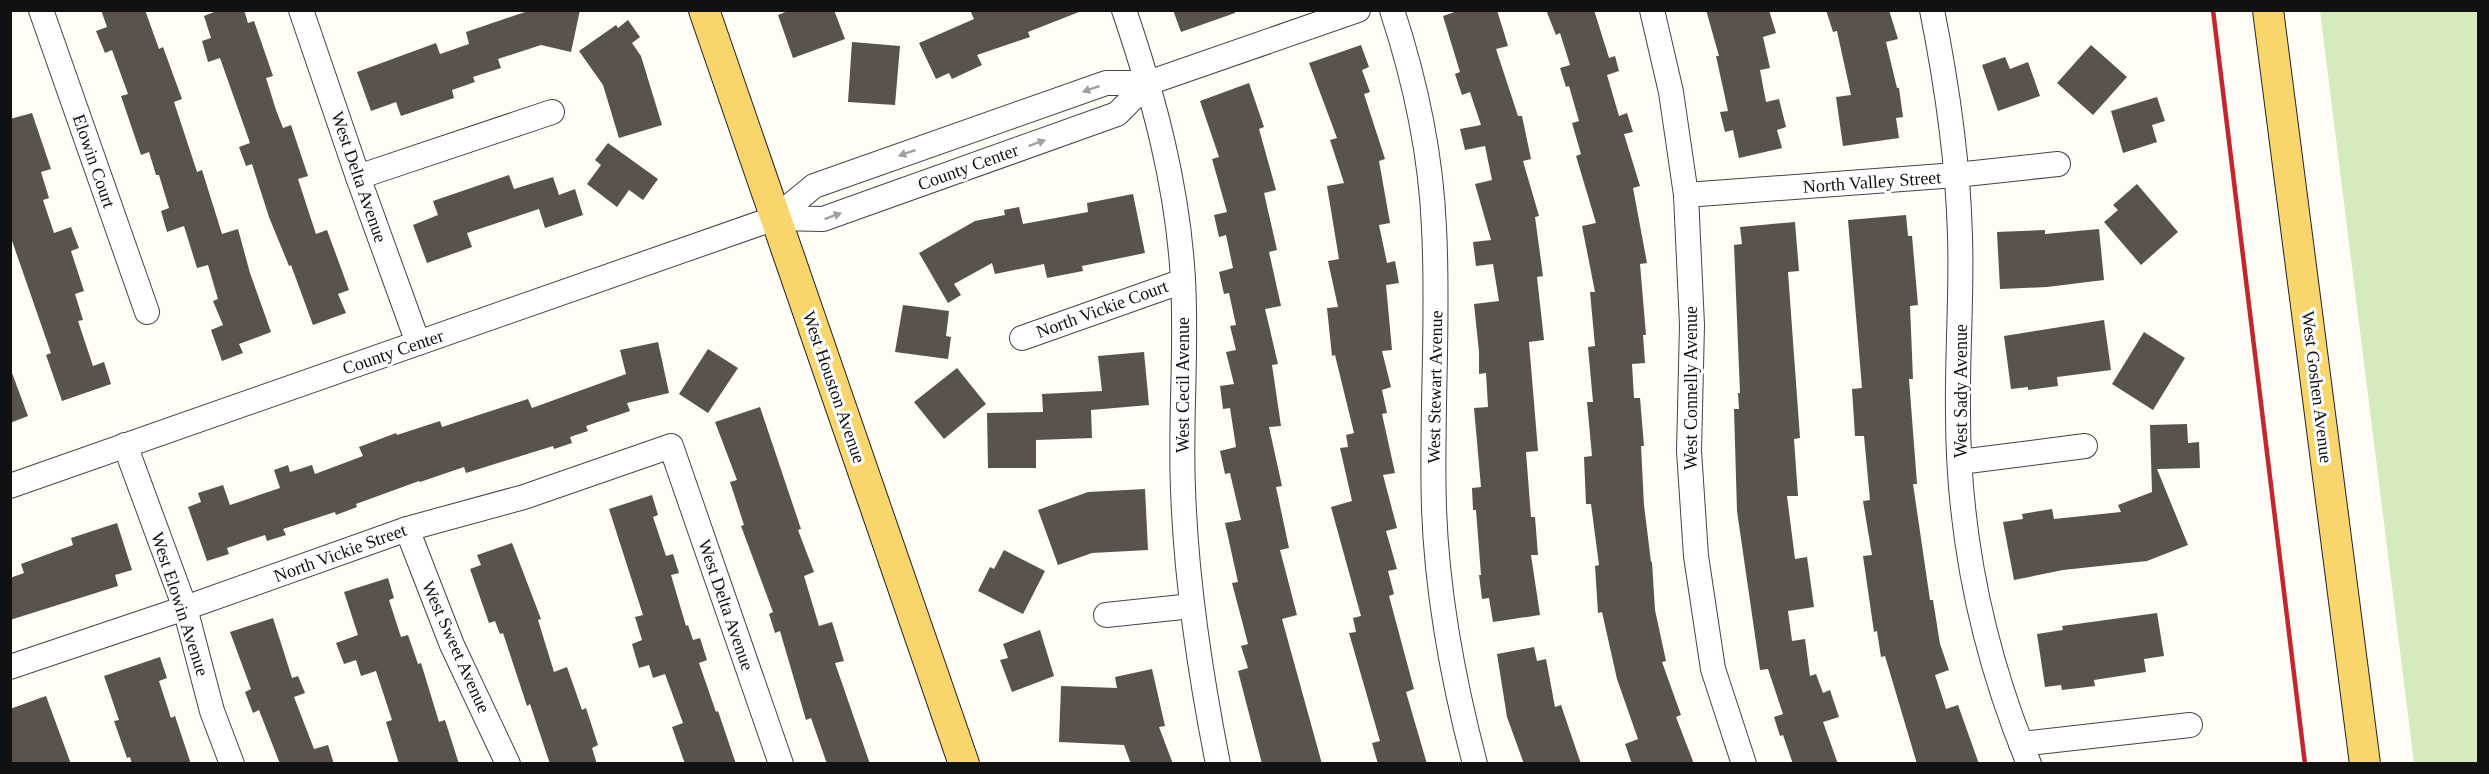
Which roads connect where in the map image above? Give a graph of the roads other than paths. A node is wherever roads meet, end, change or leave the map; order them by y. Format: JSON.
{"nodes":[{"id":1,"x":41,"y":10,"type":"edge"},
{"id":2,"x":301,"y":10,"type":"edge"},
{"id":3,"x":704,"y":10,"type":"edge"},
{"id":4,"x":1124,"y":10,"type":"edge"},
{"id":5,"x":1358,"y":10,"type":"edge"},
{"id":6,"x":1392,"y":10,"type":"edge"},
{"id":7,"x":1652,"y":10,"type":"edge"},
{"id":8,"x":1932,"y":10,"type":"edge"},
{"id":9,"x":2268,"y":10,"type":"edge"},
{"id":10,"x":1148,"y":83,"type":"junction"},
{"id":11,"x":552,"y":112,"type":"dead end"},
{"id":12,"x":2058,"y":164,"type":"dead end"},
{"id":13,"x":1956,"y":175,"type":"junction"},
{"id":14,"x":358,"y":177,"type":"junction"},
{"id":15,"x":1686,"y":195,"type":"junction"},
{"id":16,"x":776,"y":218,"type":"junction"},
{"id":17,"x":1183,"y":280,"type":"junction"},
{"id":18,"x":147,"y":312,"type":"dead end"},
{"id":19,"x":1022,"y":338,"type":"dead end"},
{"id":20,"x":418,"y":343,"type":"junction"},
{"id":21,"x":125,"y":446,"type":"junction"},
{"id":22,"x":671,"y":446,"type":"joint"},
{"id":23,"x":2085,"y":446,"type":"dead end"},
{"id":24,"x":1960,"y":462,"type":"junction"},
{"id":25,"x":10,"y":486,"type":"edge"},
{"id":26,"x":407,"y":529,"type":"junction"},
{"id":27,"x":1192,"y":606,"type":"junction"},
{"id":28,"x":185,"y":608,"type":"junction"},
{"id":29,"x":1106,"y":615,"type":"dead end"},
{"id":30,"x":10,"y":667,"type":"edge"},
{"id":31,"x":2190,"y":725,"type":"dead end"},
{"id":32,"x":2025,"y":754,"type":"edge"},
{"id":33,"x":231,"y":764,"type":"edge"},
{"id":34,"x":508,"y":764,"type":"edge"},
{"id":35,"x":781,"y":764,"type":"edge"},
{"id":36,"x":964,"y":764,"type":"edge"},
{"id":37,"x":1218,"y":764,"type":"edge"},
{"id":38,"x":1475,"y":764,"type":"edge"},
{"id":39,"x":1744,"y":764,"type":"edge"},
{"id":40,"x":2365,"y":764,"type":"edge"}],
"edges":[{"from":1,"to":18,"type":"street","name":"Elowin Court"},
{"from":2,"to":14,"type":"street","name":"West Delta Avenue"},
{"from":3,"to":16,"type":"main road","name":"West Houston Avenue"},
{"from":4,"to":10,"type":"street","name":"West Cecil Avenue"},
{"from":5,"to":10,"type":"street","name":"County Center"},
{"from":6,"to":38,"type":"street","name":"West Stewart Avenue"},
{"from":7,"to":15,"type":"street","name":"West Connelly Avenue"},
{"from":8,"to":13,"type":"street","name":"West Sady Avenue"},
{"from":9,"to":40,"type":"main road","name":"West Goshen Avenue"},
{"from":10,"to":16,"type":"street","name":"County Center","one_way":true},
{"from":16,"to":10,"type":"street","name":"County Center","one_way":true},
{"from":10,"to":17,"type":"street","name":"West Cecil Avenue"},
{"from":11,"to":14,"type":"street"},
{"from":12,"to":13,"type":"street","name":"North Valley Street"},
{"from":13,"to":15,"type":"street","name":"North Valley Street"},
{"from":13,"to":24,"type":"street","name":"West Sady Avenue"},
{"from":14,"to":20,"type":"street","name":"West Delta Avenue"},
{"from":15,"to":39,"type":"street","name":"West Connelly Avenue"},
{"from":16,"to":20,"type":"street","name":"County Center"},
{"from":16,"to":36,"type":"main road","name":"West Houston Avenue"},
{"from":17,"to":19,"type":"street","name":"North Vickie Court"},
{"from":17,"to":27,"type":"street","name":"West Cecil Avenue"},
{"from":20,"to":21,"type":"street","name":"County Center"},
{"from":21,"to":25,"type":"street","name":"County Center"},
{"from":21,"to":28,"type":"street","name":"West Elowin Avenue"},
{"from":22,"to":26,"type":"street","name":"North Vickie Street"},
{"from":22,"to":35,"type":"street","name":"West Delta Avenue"},
{"from":23,"to":24,"type":"street"},
{"from":24,"to":32,"type":"street","name":"West Sady Avenue"},
{"from":26,"to":28,"type":"street","name":"North Vickie Street"},
{"from":26,"to":34,"type":"street","name":"West Sweet Avenue"},
{"from":27,"to":29,"type":"street"},
{"from":27,"to":37,"type":"street","name":"West Cecil Avenue"},
{"from":28,"to":30,"type":"street","name":"North Vickie Street"},
{"from":28,"to":33,"type":"street","name":"West Elowin Avenue"},
{"from":31,"to":32,"type":"street"}]}
